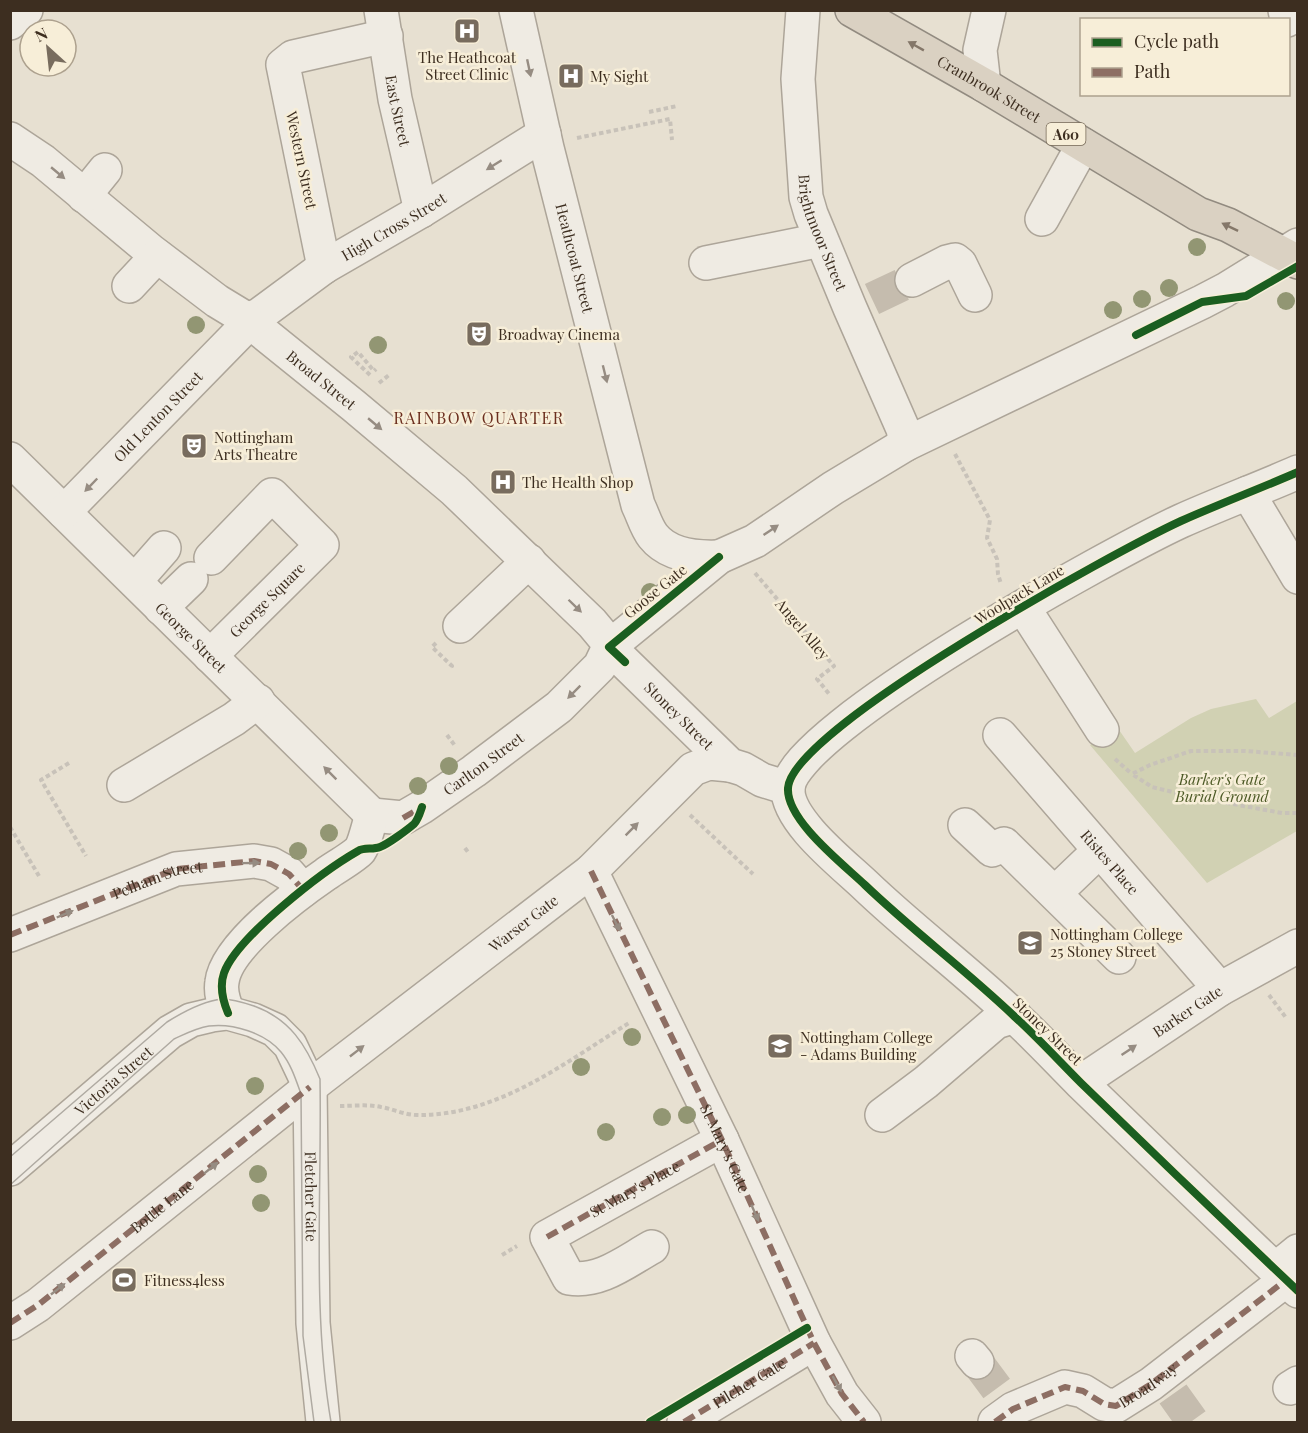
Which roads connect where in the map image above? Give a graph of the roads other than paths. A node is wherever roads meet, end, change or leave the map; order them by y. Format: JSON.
{"nodes":[{"id":1,"x":26,"y":10,"type":"edge"},
{"id":2,"x":516,"y":10,"type":"edge"},
{"id":3,"x":804,"y":10,"type":"edge"},
{"id":4,"x":852,"y":10,"type":"edge"},
{"id":5,"x":989,"y":10,"type":"edge"},
{"id":6,"x":10,"y":23,"type":"edge"},
{"id":7,"x":383,"y":23,"type":"edge"},
{"id":8,"x":984,"y":85,"type":"junction"},
{"id":9,"x":556,"y":134,"type":"junction"},
{"id":10,"x":10,"y":140,"type":"edge"},
{"id":11,"x":1083,"y":145,"type":"junction"},
{"id":12,"x":105,"y":170,"type":"dead end"},
{"id":13,"x":84,"y":196,"type":"junction"},
{"id":14,"x":421,"y":211,"type":"junction"},
{"id":15,"x":1042,"y":219,"type":"dead end"},
{"id":16,"x":821,"y":240,"type":"junction"},
{"id":17,"x":1292,"y":254,"type":"edge"},
{"id":18,"x":157,"y":256,"type":"junction"},
{"id":19,"x":706,"y":263,"type":"dead end"},
{"id":20,"x":324,"y":267,"type":"junction"},
{"id":21,"x":912,"y":280,"type":"tunnel mouth"},
{"id":22,"x":129,"y":286,"type":"dead end"},
{"id":23,"x":975,"y":295,"type":"dead end"},
{"id":24,"x":245,"y":318,"type":"junction"},
{"id":25,"x":906,"y":444,"type":"junction"},
{"id":26,"x":10,"y":459,"type":"edge"},
{"id":27,"x":1298,"y":472,"type":"edge"},
{"id":28,"x":1248,"y":493,"type":"junction"},
{"id":29,"x":47,"y":507,"type":"junction"},
{"id":30,"x":164,"y":548,"type":"dead end"},
{"id":31,"x":529,"y":561,"type":"junction"},
{"id":32,"x":734,"y":561,"type":"junction"},
{"id":33,"x":1298,"y":577,"type":"edge"},
{"id":34,"x":135,"y":581,"type":"junction"},
{"id":35,"x":1023,"y":607,"type":"junction"},
{"id":36,"x":160,"y":608,"type":"junction"},
{"id":37,"x":460,"y":626,"type":"dead end"},
{"id":38,"x":609,"y":647,"type":"junction"},
{"id":39,"x":210,"y":656,"type":"junction"},
{"id":40,"x":258,"y":701,"type":"junction"},
{"id":41,"x":1102,"y":729,"type":"dead end"},
{"id":42,"x":1000,"y":735,"type":"dead end"},
{"id":43,"x":730,"y":765,"type":"junction"},
{"id":44,"x":124,"y":785,"type":"dead end"},
{"id":45,"x":788,"y":788,"type":"junction"},
{"id":46,"x":372,"y":814,"type":"junction"},
{"id":47,"x":965,"y":825,"type":"dead end"},
{"id":48,"x":1099,"y":851,"type":"junction"},
{"id":49,"x":591,"y":871,"type":"junction"},
{"id":50,"x":303,"y":890,"type":"junction"},
{"id":51,"x":1055,"y":893,"type":"junction"},
{"id":52,"x":10,"y":935,"type":"edge"},
{"id":53,"x":1298,"y":946,"type":"edge"},
{"id":54,"x":1119,"y":957,"type":"dead end"},
{"id":55,"x":1220,"y":989,"type":"junction"},
{"id":56,"x":228,"y":1013,"type":"junction"},
{"id":57,"x":1015,"y":1016,"type":"junction"},
{"id":58,"x":1081,"y":1083,"type":"junction"},
{"id":59,"x":311,"y":1096,"type":"junction"},
{"id":60,"x":882,"y":1115,"type":"dead end"},
{"id":61,"x":722,"y":1140,"type":"junction"},
{"id":62,"x":10,"y":1169,"type":"edge"},
{"id":63,"x":652,"y":1247,"type":"dead end"},
{"id":64,"x":1289,"y":1273,"type":"edge"},
{"id":65,"x":10,"y":1323,"type":"edge"},
{"id":66,"x":814,"y":1343,"type":"junction"},
{"id":67,"x":1004,"y":1410,"type":"edge"},
{"id":68,"x":323,"y":1422,"type":"edge"},
{"id":69,"x":684,"y":1422,"type":"edge"},
{"id":70,"x":864,"y":1422,"type":"edge"}],
"edges":[{"from":1,"to":6,"type":"street"},
{"from":2,"to":9,"type":"street","name":"Heathcoat Street","one_way":true},
{"from":3,"to":16,"type":"street","name":"Brightmoor Street"},
{"from":8,"to":4,"type":"highway","name":"Cranbrook Street","number":"A60","one_way":true},
{"from":5,"to":8,"type":"street"},
{"from":7,"to":14,"type":"street","name":"East Street"},
{"from":7,"to":20,"type":"street","name":"Western Street"},
{"from":8,"to":11,"type":"highway","name":"Cranbrook Street","number":"A60"},
{"from":9,"to":14,"type":"street","name":"High Cross Street","one_way":true},
{"from":9,"to":32,"type":"street","name":"Heathcoat Street","one_way":true},
{"from":10,"to":13,"type":"street","name":"Broad Street","one_way":true},
{"from":11,"to":15,"type":"street"},
{"from":17,"to":11,"type":"highway","name":"Cranbrook Street","number":"A60","one_way":true},
{"from":12,"to":13,"type":"street"},
{"from":13,"to":18,"type":"street","name":"Broad Street"},
{"from":14,"to":20,"type":"street","name":"High Cross Street"},
{"from":16,"to":19,"type":"street"},
{"from":16,"to":25,"type":"street","name":"Brightmoor Street"},
{"from":17,"to":25,"type":"street","name":"Goose Gate"},
{"from":18,"to":22,"type":"street"},
{"from":18,"to":24,"type":"street","name":"Broad Street"},
{"from":20,"to":24,"type":"street","name":"High Cross Street"},
{"from":21,"to":23,"type":"street"},
{"from":24,"to":29,"type":"street","name":"Old Lenton Street","one_way":true},
{"from":24,"to":31,"type":"street","name":"Broad Street","one_way":true},
{"from":32,"to":25,"type":"street","name":"Goose Gate","one_way":true},
{"from":26,"to":29,"type":"street","name":"George Street"},
{"from":27,"to":28,"type":"street","name":"Woolpack Lane"},
{"from":28,"to":33,"type":"street"},
{"from":28,"to":35,"type":"street","name":"Woolpack Lane"},
{"from":29,"to":34,"type":"street","name":"George Street"},
{"from":30,"to":34,"type":"street"},
{"from":31,"to":37,"type":"street"},
{"from":31,"to":38,"type":"street","name":"Broad Street","one_way":true},
{"from":32,"to":38,"type":"street","name":"Goose Gate"},
{"from":34,"to":36,"type":"street","name":"George Street"},
{"from":35,"to":41,"type":"street"},
{"from":35,"to":45,"type":"street","name":"Woolpack Lane"},
{"from":36,"to":39,"type":"street","name":"George Street"},
{"from":36,"to":39,"type":"street","name":"George Square"},
{"from":38,"to":43,"type":"street","name":"Stoney Street"},
{"from":38,"to":46,"type":"street","name":"Carlton Street","one_way":true},
{"from":39,"to":40,"type":"street","name":"George Street"},
{"from":40,"to":44,"type":"street"},
{"from":46,"to":40,"type":"street","name":"George Street","one_way":true},
{"from":42,"to":48,"type":"street","name":"Ristes Place"},
{"from":43,"to":45,"type":"street","name":"Stoney Street"},
{"from":49,"to":43,"type":"street","name":"Warser Gate","one_way":true},
{"from":45,"to":57,"type":"street","name":"Stoney Street"},
{"from":46,"to":50,"type":"street"},
{"from":47,"to":51,"type":"street"},
{"from":48,"to":51,"type":"street"},
{"from":48,"to":55,"type":"street","name":"Ristes Place"},
{"from":59,"to":49,"type":"street","name":"Warser Gate","one_way":true},
{"from":49,"to":61,"type":"street","name":"St Mary's Gate","one_way":true},
{"from":52,"to":50,"type":"street","name":"Pelham Street","one_way":true},
{"from":50,"to":56,"type":"street"},
{"from":51,"to":54,"type":"street"},
{"from":53,"to":55,"type":"street","name":"Barker Gate"},
{"from":58,"to":55,"type":"street","name":"Barker Gate","one_way":true},
{"from":56,"to":59,"type":"street","name":"Fletcher Gate"},
{"from":56,"to":62,"type":"street","name":"Victoria Street"},
{"from":57,"to":58,"type":"street","name":"Stoney Street"},
{"from":57,"to":60,"type":"street"},
{"from":58,"to":64,"type":"street","name":"Stoney Street"},
{"from":65,"to":59,"type":"street","name":"Bottle Lane","one_way":true},
{"from":59,"to":68,"type":"street","name":"Fletcher Gate"},
{"from":61,"to":63,"type":"street","name":"St Mary's Place"},
{"from":61,"to":66,"type":"street","name":"St Mary's Gate","one_way":true},
{"from":64,"to":67,"type":"street","name":"Broadway"},
{"from":66,"to":69,"type":"street","name":"Pilcher Gate"},
{"from":66,"to":70,"type":"street","name":"St Mary's Gate","one_way":true}]}
